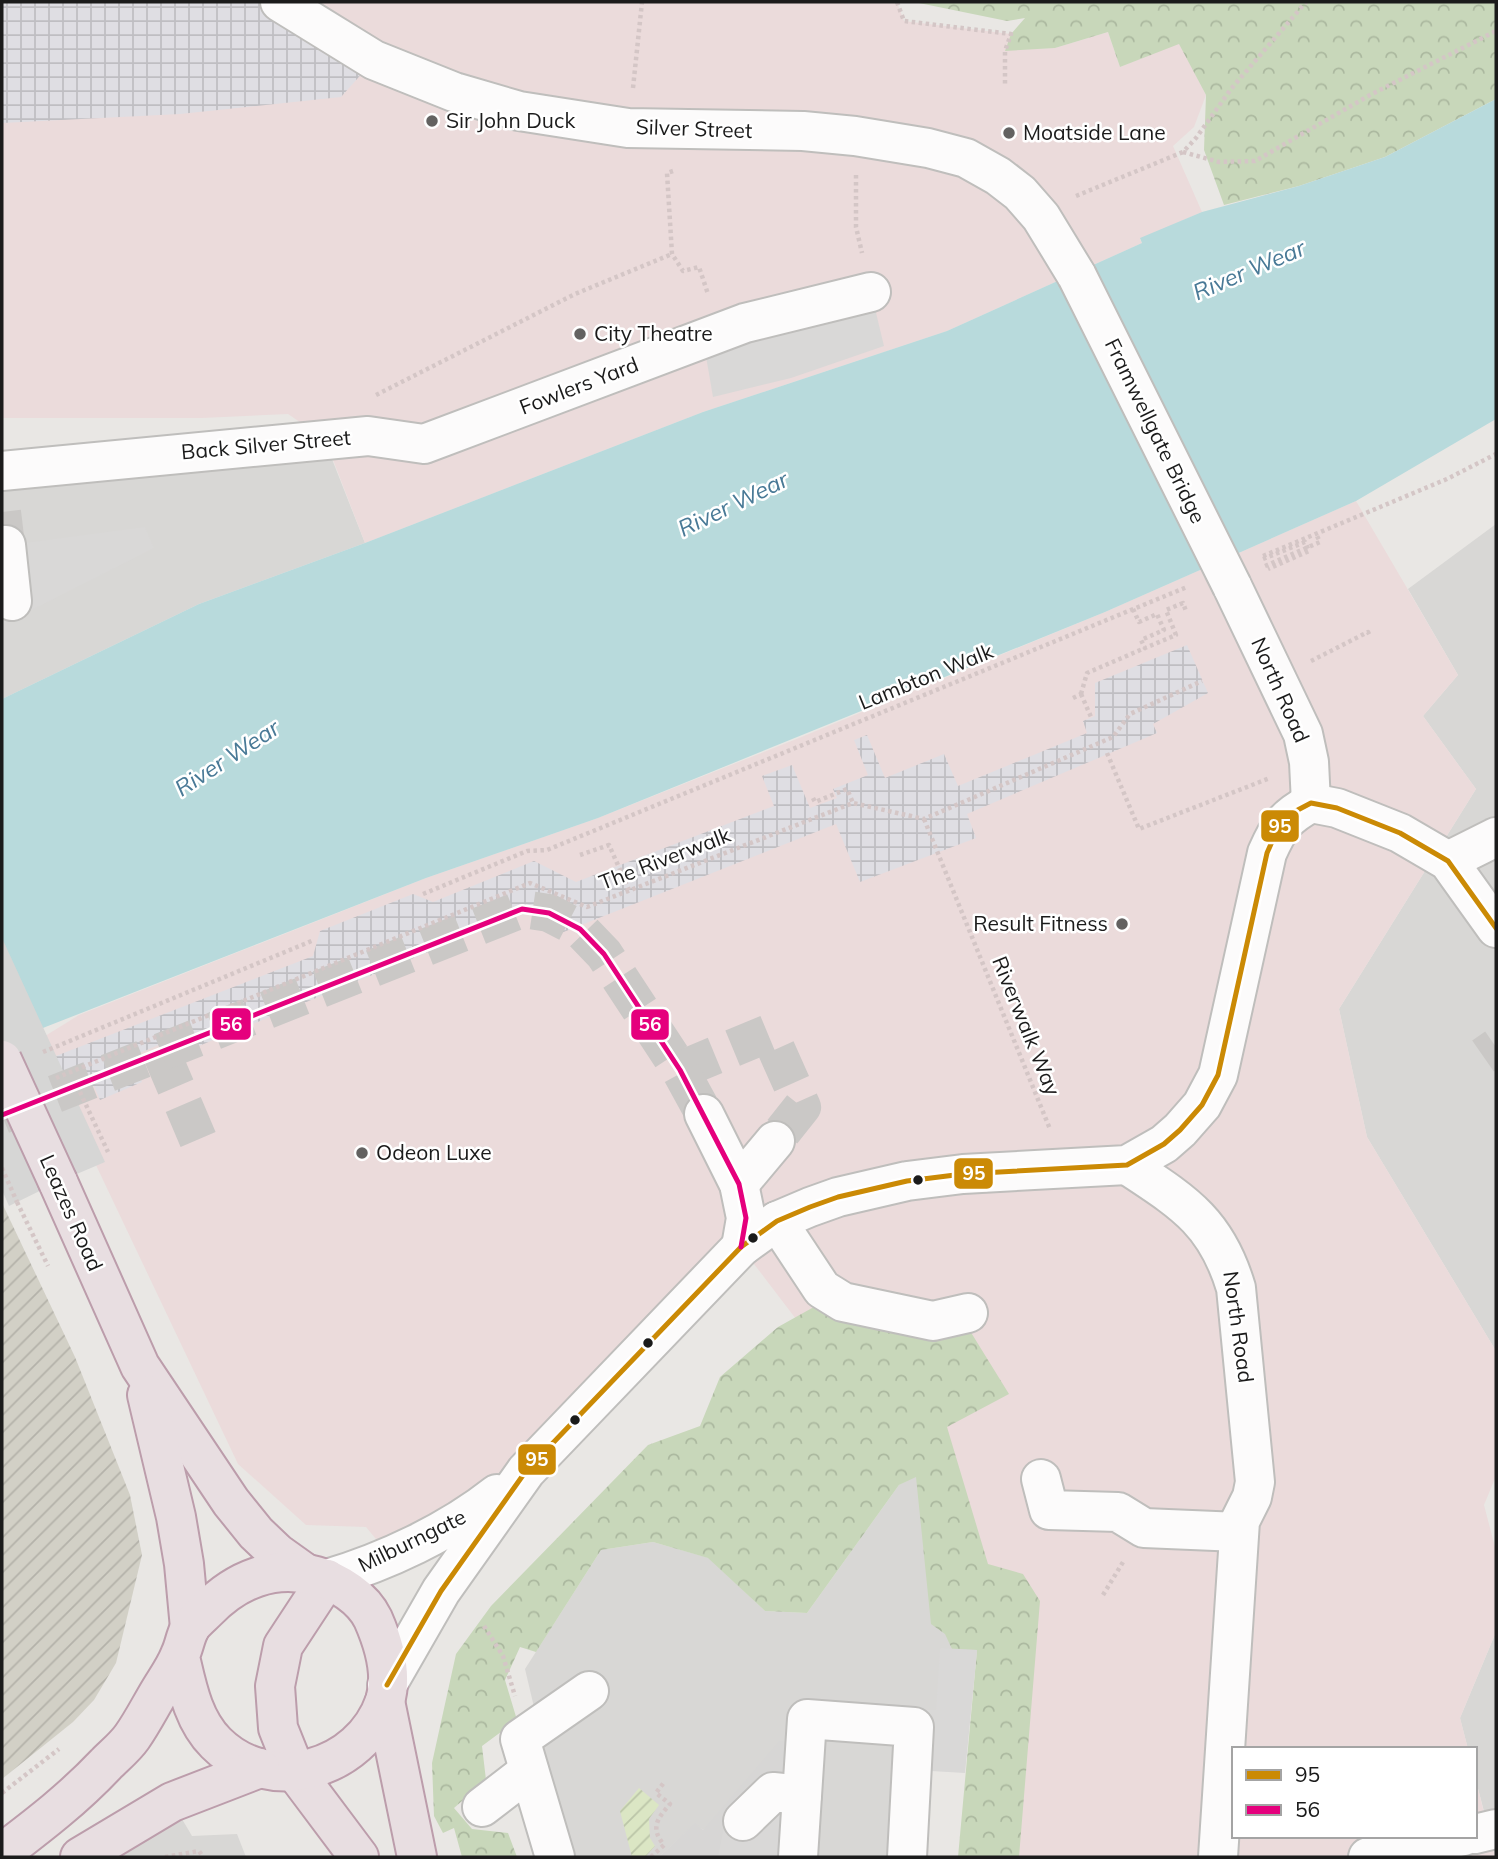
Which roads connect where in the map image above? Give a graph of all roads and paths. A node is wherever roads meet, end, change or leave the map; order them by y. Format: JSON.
{"nodes":[{"id":1,"x":280,"y":2,"type":"edge"},
{"id":2,"x":642,"y":2,"type":"edge"},
{"id":3,"x":897,"y":2,"type":"edge"},
{"id":4,"x":1306,"y":2,"type":"edge"},
{"id":5,"x":1496,"y":31,"type":"edge"},
{"id":6,"x":1005,"y":84,"type":"dead end"},
{"id":7,"x":628,"y":128,"type":"junction"},
{"id":8,"x":855,"y":136,"type":"junction"},
{"id":9,"x":1183,"y":152,"type":"junction"},
{"id":10,"x":667,"y":173,"type":"dead end"},
{"id":11,"x":1074,"y":196,"type":"dead end"},
{"id":12,"x":672,"y":254,"type":"junction"},
{"id":13,"x":1077,"y":276,"type":"joint"},
{"id":14,"x":871,"y":292,"type":"joint"},
{"id":15,"x":709,"y":296,"type":"dead end"},
{"id":16,"x":368,"y":436,"type":"junction"},
{"id":17,"x":1496,"y":454,"type":"edge"},
{"id":18,"x":2,"y":471,"type":"edge"},
{"id":19,"x":1316,"y":534,"type":"junction"},
{"id":20,"x":6,"y":545,"type":"dead end"},
{"id":21,"x":1259,"y":557,"type":"dead end"},
{"id":22,"x":1231,"y":580,"type":"junction"},
{"id":23,"x":12,"y":601,"type":"dead end"},
{"id":24,"x":1133,"y":609,"type":"junction"},
{"id":25,"x":1186,"y":611,"type":"dead end"},
{"id":26,"x":1370,"y":636,"type":"dead end"},
{"id":27,"x":1145,"y":648,"type":"junction"},
{"id":28,"x":1276,"y":678,"type":"junction"},
{"id":29,"x":1202,"y":681,"type":"dead end"},
{"id":30,"x":1082,"y":694,"type":"junction"},
{"id":31,"x":1073,"y":698,"type":"dead end"},
{"id":32,"x":1091,"y":717,"type":"dead end"},
{"id":33,"x":1107,"y":754,"type":"dead end"},
{"id":34,"x":1309,"y":762,"type":"junction"},
{"id":35,"x":813,"y":798,"type":"dead end"},
{"id":36,"x":853,"y":803,"type":"junction"},
{"id":37,"x":1311,"y":803,"type":"junction"},
{"id":38,"x":923,"y":818,"type":"junction"},
{"id":39,"x":1496,"y":837,"type":"edge"},
{"id":40,"x":580,"y":855,"type":"dead end"},
{"id":41,"x":1448,"y":861,"type":"junction"},
{"id":42,"x":629,"y":890,"type":"junction"},
{"id":43,"x":423,"y":894,"type":"dead end"},
{"id":44,"x":1496,"y":928,"type":"edge"},
{"id":45,"x":314,"y":940,"type":"dead end"},
{"id":46,"x":40,"y":1053,"type":"dead end"},
{"id":47,"x":2,"y":1060,"type":"edge"},
{"id":48,"x":55,"y":1079,"type":"dead end"},
{"id":49,"x":80,"y":1092,"type":"dead end"},
{"id":50,"x":704,"y":1114,"type":"tunnel mouth"},
{"id":51,"x":1051,"y":1130,"type":"dead end"},
{"id":52,"x":775,"y":1140,"type":"tunnel mouth"},
{"id":53,"x":108,"y":1152,"type":"dead end"},
{"id":54,"x":1127,"y":1165,"type":"junction"},
{"id":55,"x":2,"y":1168,"type":"edge"},
{"id":56,"x":739,"y":1184,"type":"junction"},
{"id":57,"x":18,"y":1202,"type":"dead end"},
{"id":58,"x":777,"y":1221,"type":"junction"},
{"id":59,"x":741,"y":1247,"type":"junction"},
{"id":60,"x":968,"y":1313,"type":"dead end"},
{"id":61,"x":139,"y":1366,"type":"junction"},
{"id":62,"x":526,"y":1471,"type":"junction"},
{"id":63,"x":1041,"y":1479,"type":"dead end"},
{"id":64,"x":1240,"y":1532,"type":"junction"},
{"id":65,"x":316,"y":1576,"type":"junction"},
{"id":66,"x":484,"y":1626,"type":"dead end"},
{"id":67,"x":185,"y":1642,"type":"junction"},
{"id":68,"x":589,"y":1691,"type":"dead end"},
{"id":69,"x":386,"y":1693,"type":"junction"},
{"id":70,"x":522,"y":1738,"type":"junction"},
{"id":71,"x":61,"y":1748,"type":"dead end"},
{"id":72,"x":278,"y":1771,"type":"junction"},
{"id":73,"x":665,"y":1781,"type":"dead end"},
{"id":74,"x":2,"y":1793,"type":"edge"},
{"id":75,"x":802,"y":1795,"type":"junction"},
{"id":76,"x":482,"y":1807,"type":"dead end"},
{"id":77,"x":743,"y":1821,"type":"dead end"},
{"id":78,"x":1496,"y":1829,"type":"edge"},
{"id":79,"x":1477,"y":1834,"type":"edge"},
{"id":80,"x":1455,"y":1838,"type":"edge"},
{"id":81,"x":2,"y":1853,"type":"edge"},
{"id":82,"x":80,"y":1857,"type":"edge"},
{"id":83,"x":165,"y":1857,"type":"edge"},
{"id":84,"x":203,"y":1857,"type":"edge"},
{"id":85,"x":359,"y":1857,"type":"edge"},
{"id":86,"x":417,"y":1857,"type":"edge"},
{"id":87,"x":555,"y":1857,"type":"edge"},
{"id":88,"x":651,"y":1857,"type":"edge"},
{"id":89,"x":798,"y":1857,"type":"edge"},
{"id":90,"x":907,"y":1857,"type":"edge"},
{"id":91,"x":1218,"y":1857,"type":"edge"},
{"id":92,"x":1368,"y":1857,"type":"edge"}],
"edges":[{"from":1,"to":7,"type":"street","name":"Silver Street"},
{"from":2,"to":7,"type":"path"},
{"from":3,"to":6,"type":"path"},
{"from":4,"to":9,"type":"path"},
{"from":5,"to":9,"type":"path"},
{"from":7,"to":8,"type":"street","name":"Silver Street"},
{"from":8,"to":13,"type":"street","name":"Silver Street"},
{"from":8,"to":14,"type":"path"},
{"from":9,"to":11,"type":"path"},
{"from":10,"to":12,"type":"path"},
{"from":12,"to":15,"type":"path"},
{"from":12,"to":16,"type":"path","name":"Back Silver Street"},
{"from":13,"to":22,"type":"street","name":"Framwellgate Bridge","bridge":true},
{"from":14,"to":16,"type":"street","name":"Fowlers Yard"},
{"from":16,"to":18,"type":"street","name":"Back Silver Street"},
{"from":17,"to":19,"type":"path"},
{"from":19,"to":21,"type":"path"},
{"from":19,"to":22,"type":"path","name":"Lambton Walk"},
{"from":20,"to":23,"type":"street"},
{"from":22,"to":24,"type":"path","name":"Lambton Walk"},
{"from":22,"to":28,"type":"street","name":"North Road"},
{"from":24,"to":27,"type":"path"},
{"from":24,"to":43,"type":"path","name":"Lambton Walk"},
{"from":25,"to":27,"type":"path"},
{"from":26,"to":28,"type":"path"},
{"from":27,"to":30,"type":"path"},
{"from":28,"to":34,"type":"street","name":"North Road"},
{"from":29,"to":38,"type":"path"},
{"from":30,"to":31,"type":"path"},
{"from":30,"to":32,"type":"path"},
{"from":33,"to":34,"type":"path"},
{"from":34,"to":37,"type":"street","name":"North Road"},
{"from":35,"to":36,"type":"path"},
{"from":36,"to":38,"type":"path"},
{"from":36,"to":42,"type":"path","name":"The Riverwalk"},
{"from":37,"to":41,"type":"street"},
{"from":37,"to":54,"type":"street"},
{"from":38,"to":51,"type":"path","name":"Riverwalk Way"},
{"from":39,"to":41,"type":"street"},
{"from":40,"to":42,"type":"path"},
{"from":41,"to":44,"type":"street"},
{"from":42,"to":48,"type":"path","name":"The Riverwalk"},
{"from":45,"to":46,"type":"path"},
{"from":47,"to":61,"type":"highway","name":"Leazes Road","bridge":true},
{"from":49,"to":53,"type":"path"},
{"from":50,"to":56,"type":"street"},
{"from":52,"to":56,"type":"street"},
{"from":54,"to":58,"type":"street","name":"Milburngate"},
{"from":54,"to":64,"type":"street","name":"North Road"},
{"from":55,"to":57,"type":"path","bridge":true},
{"from":56,"to":59,"type":"street"},
{"from":58,"to":59,"type":"street","name":"Milburngate"},
{"from":58,"to":60,"type":"street"},
{"from":59,"to":62,"type":"street","name":"Milburngate"},
{"from":61,"to":65,"type":"highway","name":"Leazes Road"},
{"from":61,"to":67,"type":"highway","name":"Leazes Road"},
{"from":62,"to":65,"type":"street","name":"Milburngate"},
{"from":62,"to":69,"type":"street","name":"Milburngate"},
{"from":63,"to":64,"type":"street"},
{"from":64,"to":91,"type":"street","name":"North Road"},
{"from":65,"to":67,"type":"highway"},
{"from":65,"to":69,"type":"highway","name":"Leazes Road"},
{"from":65,"to":72,"type":"highway"},
{"from":66,"to":70,"type":"path"},
{"from":67,"to":72,"type":"highway","name":"Leazes Road"},
{"from":67,"to":81,"type":"highway"},
{"from":68,"to":70,"type":"street"},
{"from":69,"to":72,"type":"highway"},
{"from":69,"to":86,"type":"highway","name":"Leazes Road"},
{"from":70,"to":76,"type":"street"},
{"from":70,"to":87,"type":"street"},
{"from":71,"to":74,"type":"path"},
{"from":72,"to":82,"type":"highway"},
{"from":72,"to":85,"type":"highway"},
{"from":73,"to":88,"type":"path"},
{"from":75,"to":77,"type":"street"},
{"from":75,"to":89,"type":"street"},
{"from":75,"to":90,"type":"street"},
{"from":78,"to":79,"type":"street"},
{"from":80,"to":92,"type":"street"},
{"from":83,"to":84,"type":"path"}]}
